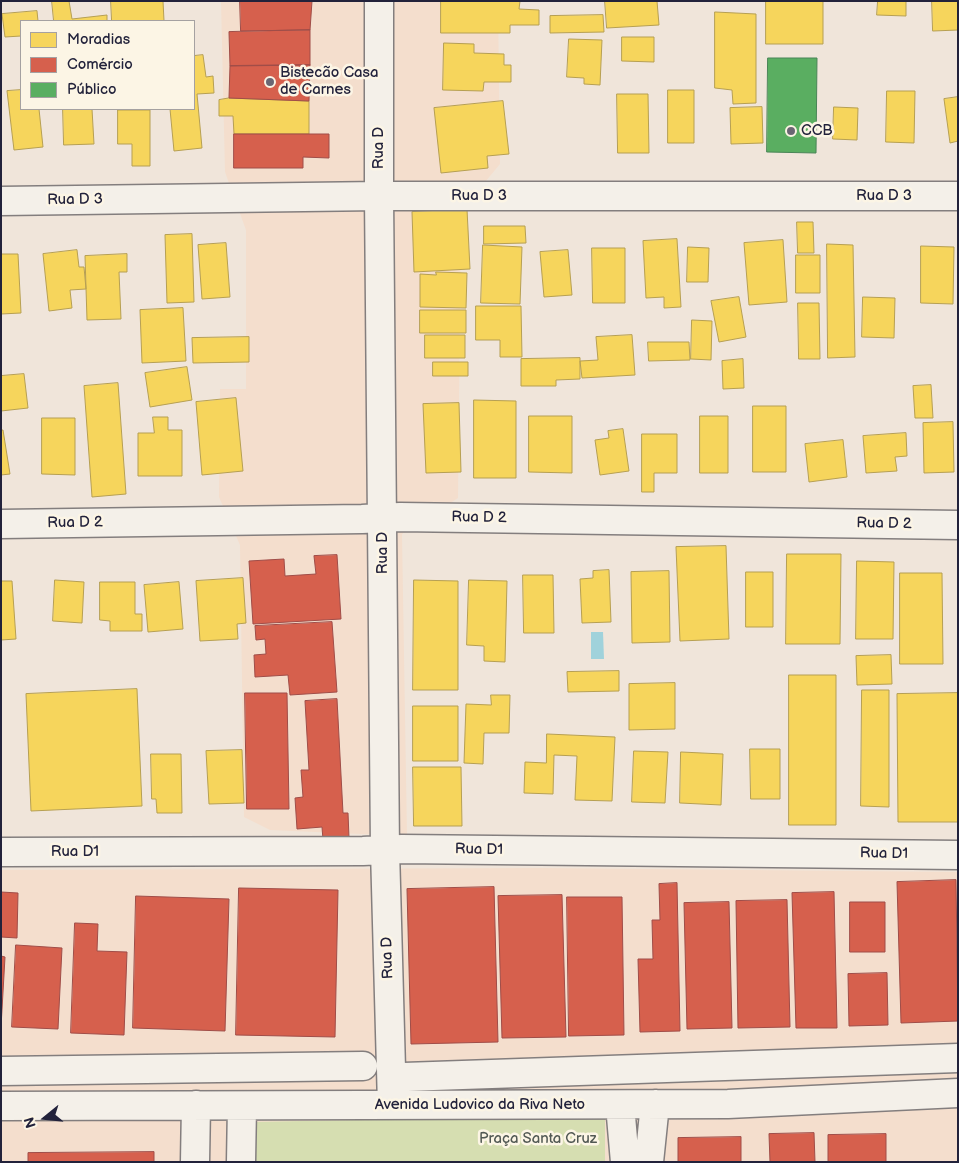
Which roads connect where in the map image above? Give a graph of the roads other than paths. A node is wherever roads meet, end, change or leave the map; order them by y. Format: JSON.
{"nodes":[{"id":1,"x":379,"y":1,"type":"edge"},
{"id":2,"x":379,"y":196,"type":"junction"},
{"id":3,"x":958,"y":196,"type":"edge"},
{"id":4,"x":1,"y":201,"type":"edge"},
{"id":5,"x":383,"y":517,"type":"junction"},
{"id":6,"x":1,"y":524,"type":"edge"},
{"id":7,"x":958,"y":525,"type":"edge"},
{"id":8,"x":385,"y":850,"type":"junction"},
{"id":9,"x":1,"y":852,"type":"edge"},
{"id":10,"x":958,"y":855,"type":"edge"},
{"id":11,"x":958,"y":1058,"type":"edge"},
{"id":12,"x":363,"y":1066,"type":"dead end"},
{"id":13,"x":1,"y":1071,"type":"edge"},
{"id":14,"x":404,"y":1077,"type":"dead end"},
{"id":15,"x":958,"y":1093,"type":"edge"},
{"id":16,"x":655,"y":1104,"type":"junction"},
{"id":17,"x":196,"y":1105,"type":"junction"},
{"id":18,"x":392,"y":1105,"type":"junction"},
{"id":19,"x":620,"y":1105,"type":"junction"},
{"id":20,"x":1,"y":1106,"type":"edge"},
{"id":21,"x":242,"y":1106,"type":"junction"},
{"id":22,"x":195,"y":1162,"type":"edge"},
{"id":23,"x":241,"y":1162,"type":"edge"},
{"id":24,"x":625,"y":1162,"type":"edge"},
{"id":25,"x":649,"y":1162,"type":"edge"}],
"edges":[{"from":1,"to":2,"type":"street","name":"Rua D"},
{"from":2,"to":3,"type":"street","name":"Rua D 3"},
{"from":2,"to":4,"type":"street","name":"Rua D 3"},
{"from":2,"to":5,"type":"street","name":"Rua D"},
{"from":5,"to":6,"type":"street","name":"Rua D 2"},
{"from":5,"to":7,"type":"street","name":"Rua D 2"},
{"from":5,"to":8,"type":"street","name":"Rua D"},
{"from":8,"to":9,"type":"street","name":"Rua D1"},
{"from":8,"to":10,"type":"street","name":"Rua D1"},
{"from":8,"to":18,"type":"street","name":"Rua D"},
{"from":11,"to":14,"type":"street"},
{"from":12,"to":13,"type":"street"},
{"from":15,"to":16,"type":"street","name":"Avenida Ludovico da Riva Neto"},
{"from":16,"to":19,"type":"street","name":"Avenida Ludovico da Riva Neto"},
{"from":16,"to":25,"type":"street"},
{"from":17,"to":20,"type":"street","name":"Avenida Ludovico da Riva Neto"},
{"from":17,"to":21,"type":"street","name":"Avenida Ludovico da Riva Neto"},
{"from":17,"to":22,"type":"street"},
{"from":18,"to":19,"type":"street","name":"Avenida Ludovico da Riva Neto"},
{"from":18,"to":21,"type":"street","name":"Avenida Ludovico da Riva Neto"},
{"from":19,"to":24,"type":"street"},
{"from":21,"to":23,"type":"street"}]}
